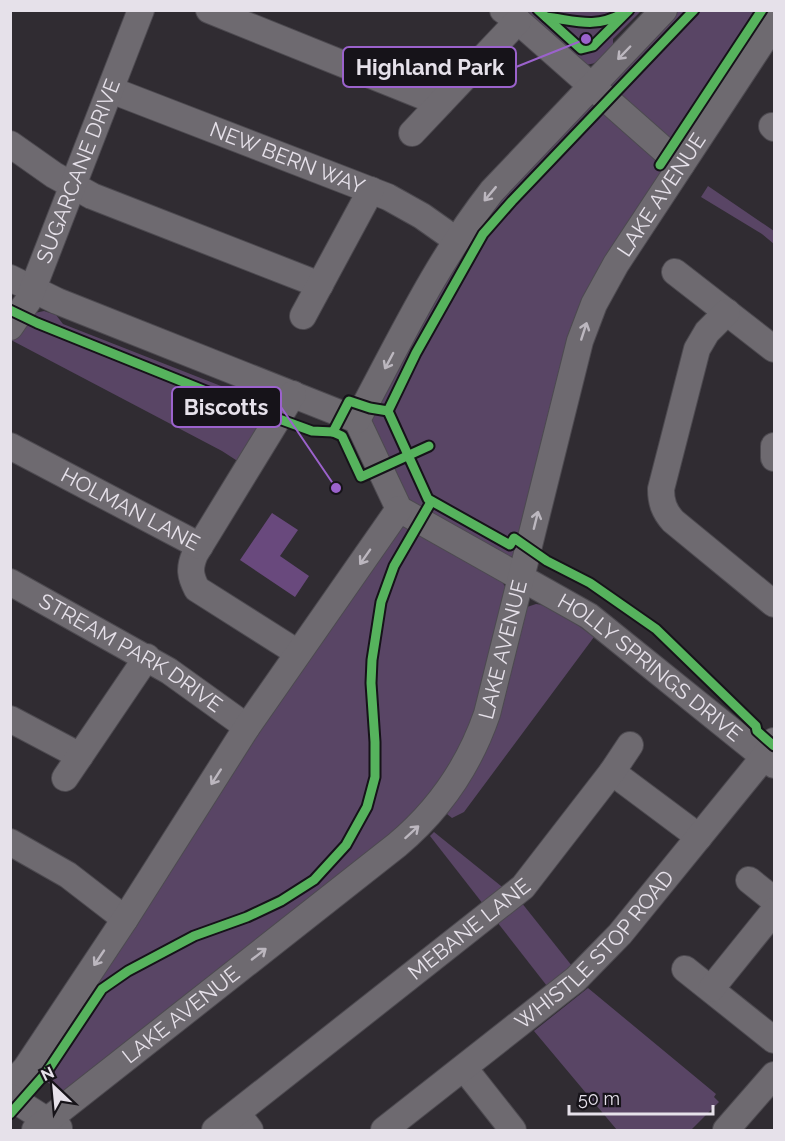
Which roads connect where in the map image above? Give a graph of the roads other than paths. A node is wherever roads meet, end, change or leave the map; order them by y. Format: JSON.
{"nodes":[{"id":1,"x":141,"y":10,"type":"edge"},
{"id":2,"x":209,"y":10,"type":"edge"},
{"id":3,"x":664,"y":10,"type":"edge"},
{"id":4,"x":511,"y":16,"type":"edge"},
{"id":5,"x":774,"y":24,"type":"edge"},
{"id":6,"x":592,"y":86,"type":"junction"},
{"id":7,"x":111,"y":90,"type":"junction"},
{"id":8,"x":440,"y":103,"type":"junction"},
{"id":9,"x":412,"y":133,"type":"dead end"},
{"id":10,"x":10,"y":144,"type":"edge"},
{"id":11,"x":681,"y":165,"type":"junction"},
{"id":12,"x":74,"y":186,"type":"junction"},
{"id":13,"x":370,"y":189,"type":"junction"},
{"id":14,"x":456,"y":240,"type":"junction"},
{"id":15,"x":675,"y":272,"type":"dead end"},
{"id":16,"x":22,"y":283,"type":"edge"},
{"id":17,"x":320,"y":285,"type":"junction"},
{"id":18,"x":727,"y":312,"type":"junction"},
{"id":19,"x":303,"y":316,"type":"dead end"},
{"id":20,"x":10,"y":327,"type":"edge"},
{"id":21,"x":774,"y":350,"type":"edge"},
{"id":22,"x":293,"y":394,"type":"junction"},
{"id":23,"x":357,"y":420,"type":"junction"},
{"id":24,"x":10,"y":446,"type":"edge"},
{"id":25,"x":774,"y":446,"type":"edge"},
{"id":26,"x":774,"y":458,"type":"edge"},
{"id":27,"x":399,"y":509,"type":"junction"},
{"id":28,"x":200,"y":546,"type":"junction"},
{"id":29,"x":522,"y":579,"type":"junction"},
{"id":30,"x":10,"y":582,"type":"edge"},
{"id":31,"x":774,"y":604,"type":"edge"},
{"id":32,"x":298,"y":653,"type":"junction"},
{"id":33,"x":147,"y":657,"type":"junction"},
{"id":34,"x":10,"y":719,"type":"edge"},
{"id":35,"x":247,"y":727,"type":"junction"},
{"id":36,"x":630,"y":745,"type":"dead end"},
{"id":37,"x":771,"y":755,"type":"edge"},
{"id":38,"x":80,"y":756,"type":"junction"},
{"id":39,"x":612,"y":772,"type":"junction"},
{"id":40,"x":65,"y":778,"type":"dead end"},
{"id":41,"x":699,"y":837,"type":"junction"},
{"id":42,"x":15,"y":853,"type":"edge"},
{"id":43,"x":749,"y":880,"type":"dead end"},
{"id":44,"x":774,"y":900,"type":"edge"},
{"id":45,"x":774,"y":911,"type":"edge"},
{"id":46,"x":125,"y":919,"type":"junction"},
{"id":47,"x":685,"y":969,"type":"dead end"},
{"id":48,"x":711,"y":989,"type":"junction"},
{"id":49,"x":774,"y":1040,"type":"edge"},
{"id":50,"x":464,"y":1068,"type":"junction"},
{"id":51,"x":774,"y":1075,"type":"edge"},
{"id":52,"x":10,"y":1086,"type":"edge"},
{"id":53,"x":10,"y":1097,"type":"edge"},
{"id":54,"x":244,"y":1122,"type":"edge"},
{"id":55,"x":48,"y":1127,"type":"edge"},
{"id":56,"x":215,"y":1131,"type":"edge"},
{"id":57,"x":384,"y":1131,"type":"edge"},
{"id":58,"x":513,"y":1131,"type":"edge"},
{"id":59,"x":726,"y":1131,"type":"edge"}],
"edges":[{"from":1,"to":7,"type":"street","name":"SUGARCANE DRIVE"},
{"from":2,"to":8,"type":"street"},
{"from":3,"to":6,"type":"street","one_way":true},
{"from":4,"to":6,"type":"street"},
{"from":4,"to":8,"type":"street"},
{"from":5,"to":11,"type":"street","name":"LAKE AVENUE"},
{"from":6,"to":11,"type":"street"},
{"from":6,"to":14,"type":"street","one_way":true},
{"from":7,"to":12,"type":"street","name":"SUGARCANE DRIVE"},
{"from":7,"to":13,"type":"street","name":"NEW BERN WAY"},
{"from":8,"to":9,"type":"street"},
{"from":10,"to":12,"type":"street"},
{"from":29,"to":11,"type":"street","name":"LAKE AVENUE","one_way":true},
{"from":12,"to":16,"type":"street","name":"SUGARCANE DRIVE"},
{"from":12,"to":17,"type":"street"},
{"from":13,"to":14,"type":"street","name":"NEW BERN WAY"},
{"from":13,"to":17,"type":"street"},
{"from":14,"to":23,"type":"street","one_way":true},
{"from":15,"to":18,"type":"street"},
{"from":16,"to":20,"type":"street","name":"SUGARCANE DRIVE"},
{"from":16,"to":22,"type":"street"},
{"from":17,"to":19,"type":"street"},
{"from":18,"to":21,"type":"street"},
{"from":18,"to":31,"type":"street"},
{"from":22,"to":23,"type":"street"},
{"from":22,"to":28,"type":"street"},
{"from":23,"to":27,"type":"street"},
{"from":24,"to":28,"type":"street","name":"HOLMAN LANE"},
{"from":25,"to":26,"type":"street"},
{"from":27,"to":29,"type":"street","name":"HOLLY SPRINGS DRIVE"},
{"from":27,"to":32,"type":"street","one_way":true},
{"from":28,"to":32,"type":"street","name":"HOLMAN LANE"},
{"from":29,"to":37,"type":"street","name":"HOLLY SPRINGS DRIVE"},
{"from":55,"to":29,"type":"street","name":"LAKE AVENUE","one_way":true},
{"from":30,"to":33,"type":"street","name":"STREAM PARK DRIVE"},
{"from":32,"to":35,"type":"street"},
{"from":33,"to":35,"type":"street","name":"STREAM PARK DRIVE"},
{"from":33,"to":38,"type":"street"},
{"from":34,"to":38,"type":"street"},
{"from":35,"to":46,"type":"street","one_way":true},
{"from":36,"to":39,"type":"street","name":"MEBANE LANE"},
{"from":37,"to":41,"type":"street","name":"WHISTLE STOP ROAD"},
{"from":38,"to":40,"type":"street"},
{"from":39,"to":41,"type":"street"},
{"from":39,"to":54,"type":"street","name":"MEBANE LANE"},
{"from":41,"to":50,"type":"street","name":"WHISTLE STOP ROAD"},
{"from":42,"to":46,"type":"street"},
{"from":43,"to":44,"type":"street"},
{"from":45,"to":48,"type":"street"},
{"from":46,"to":52,"type":"street","one_way":true},
{"from":47,"to":48,"type":"street"},
{"from":48,"to":49,"type":"street"},
{"from":50,"to":57,"type":"street","name":"WHISTLE STOP ROAD"},
{"from":50,"to":58,"type":"street"},
{"from":51,"to":59,"type":"street"},
{"from":53,"to":55,"type":"street"},
{"from":54,"to":56,"type":"street","name":"MEBANE LANE"}]}
